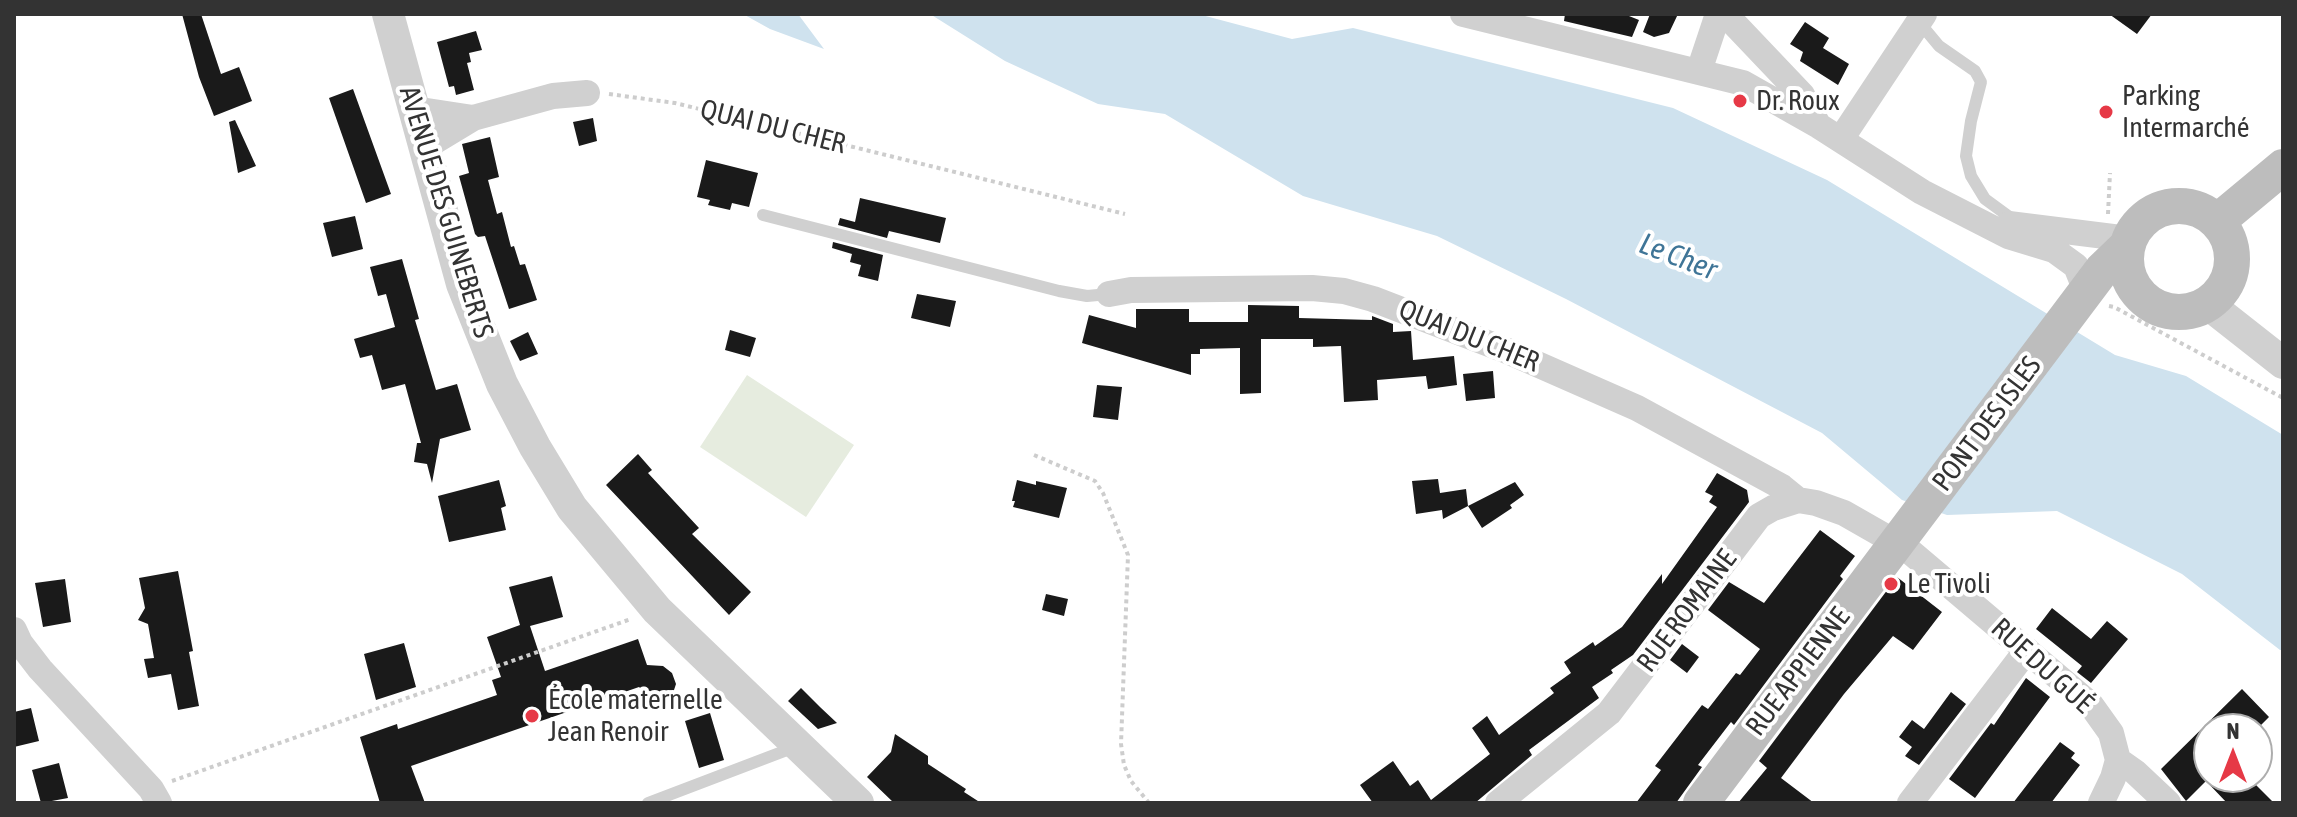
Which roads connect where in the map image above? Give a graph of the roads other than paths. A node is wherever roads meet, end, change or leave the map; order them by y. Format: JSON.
{"nodes":[{"id":1,"x":388,"y":14,"type":"edge"},
{"id":2,"x":1463,"y":14,"type":"edge"},
{"id":3,"x":1718,"y":14,"type":"edge"},
{"id":4,"x":1725,"y":14,"type":"edge"},
{"id":5,"x":1922,"y":18,"type":"edge"},
{"id":6,"x":1699,"y":71,"type":"junction"},
{"id":7,"x":587,"y":93,"type":"road end"},
{"id":8,"x":414,"y":109,"type":"junction"},
{"id":9,"x":473,"y":118,"type":"junction"},
{"id":10,"x":1830,"y":132,"type":"junction"},
{"id":11,"x":425,"y":147,"type":"junction"},
{"id":12,"x":2283,"y":167,"type":"edge"},
{"id":13,"x":763,"y":215,"type":"dead end"},
{"id":14,"x":1972,"y":217,"type":"junction"},
{"id":15,"x":2218,"y":221,"type":"junction"},
{"id":16,"x":2023,"y":226,"type":"junction"},
{"id":17,"x":2121,"y":234,"type":"junction"},
{"id":18,"x":2136,"y":292,"type":"junction"},
{"id":19,"x":1109,"y":294,"type":"joint"},
{"id":20,"x":2081,"y":298,"type":"junction"},
{"id":21,"x":2208,"y":304,"type":"junction"},
{"id":22,"x":2283,"y":363,"type":"edge"},
{"id":23,"x":1798,"y":500,"type":"junction"},
{"id":24,"x":1906,"y":531,"type":"junction"},
{"id":25,"x":14,"y":630,"type":"edge"},
{"id":26,"x":2027,"y":650,"type":"junction"},
{"id":27,"x":799,"y":746,"type":"junction"},
{"id":28,"x":2118,"y":760,"type":"junction"},
{"id":29,"x":155,"y":796,"type":"edge"},
{"id":30,"x":648,"y":803,"type":"edge"},
{"id":31,"x":858,"y":803,"type":"edge"},
{"id":32,"x":1498,"y":803,"type":"edge"},
{"id":33,"x":1701,"y":803,"type":"edge"},
{"id":34,"x":1910,"y":803,"type":"edge"},
{"id":35,"x":2101,"y":803,"type":"edge"},
{"id":36,"x":2168,"y":803,"type":"edge"}],
"edges":[{"from":1,"to":8,"type":"street","name":"AVENUE DES GUINEBERTS"},
{"from":2,"to":6,"type":"street"},
{"from":3,"to":6,"type":"street"},
{"from":4,"to":10,"type":"street"},
{"from":5,"to":10,"type":"street"},
{"from":5,"to":16,"type":"lane"},
{"from":6,"to":10,"type":"street"},
{"from":7,"to":9,"type":"street"},
{"from":8,"to":9,"type":"street"},
{"from":8,"to":11,"type":"street","name":"AVENUE DES GUINEBERTS"},
{"from":9,"to":11,"type":"street"},
{"from":10,"to":14,"type":"street"},
{"from":11,"to":27,"type":"street","name":"AVENUE DES GUINEBERTS"},
{"from":12,"to":15,"type":"main road"},
{"from":13,"to":19,"type":"lane"},
{"from":14,"to":16,"type":"street"},
{"from":14,"to":20,"type":"street"},
{"from":15,"to":17,"type":"main road"},
{"from":15,"to":21,"type":"main road"},
{"from":16,"to":17,"type":"street"},
{"from":17,"to":18,"type":"main road"},
{"from":17,"to":20,"type":"main road","name":"PONT DES ISLES"},
{"from":18,"to":20,"type":"main road"},
{"from":18,"to":21,"type":"main road"},
{"from":19,"to":23,"type":"street","name":"QUAI DU CHER"},
{"from":20,"to":24,"type":"main road","name":"PONT DES ISLES"},
{"from":21,"to":22,"type":"street"},
{"from":23,"to":24,"type":"street"},
{"from":23,"to":32,"type":"street","name":"RUE ROMAINE"},
{"from":24,"to":26,"type":"street","name":"RUE DU GUÉ"},
{"from":24,"to":33,"type":"main road","name":"RUE APPIENNE"},
{"from":25,"to":29,"type":"street"},
{"from":26,"to":28,"type":"street","name":"RUE DU GUÉ"},
{"from":26,"to":34,"type":"street"},
{"from":27,"to":30,"type":"lane"},
{"from":27,"to":31,"type":"street","name":"AVENUE DES GUINEBERTS"},
{"from":28,"to":35,"type":"street"},
{"from":28,"to":36,"type":"street"}]}
